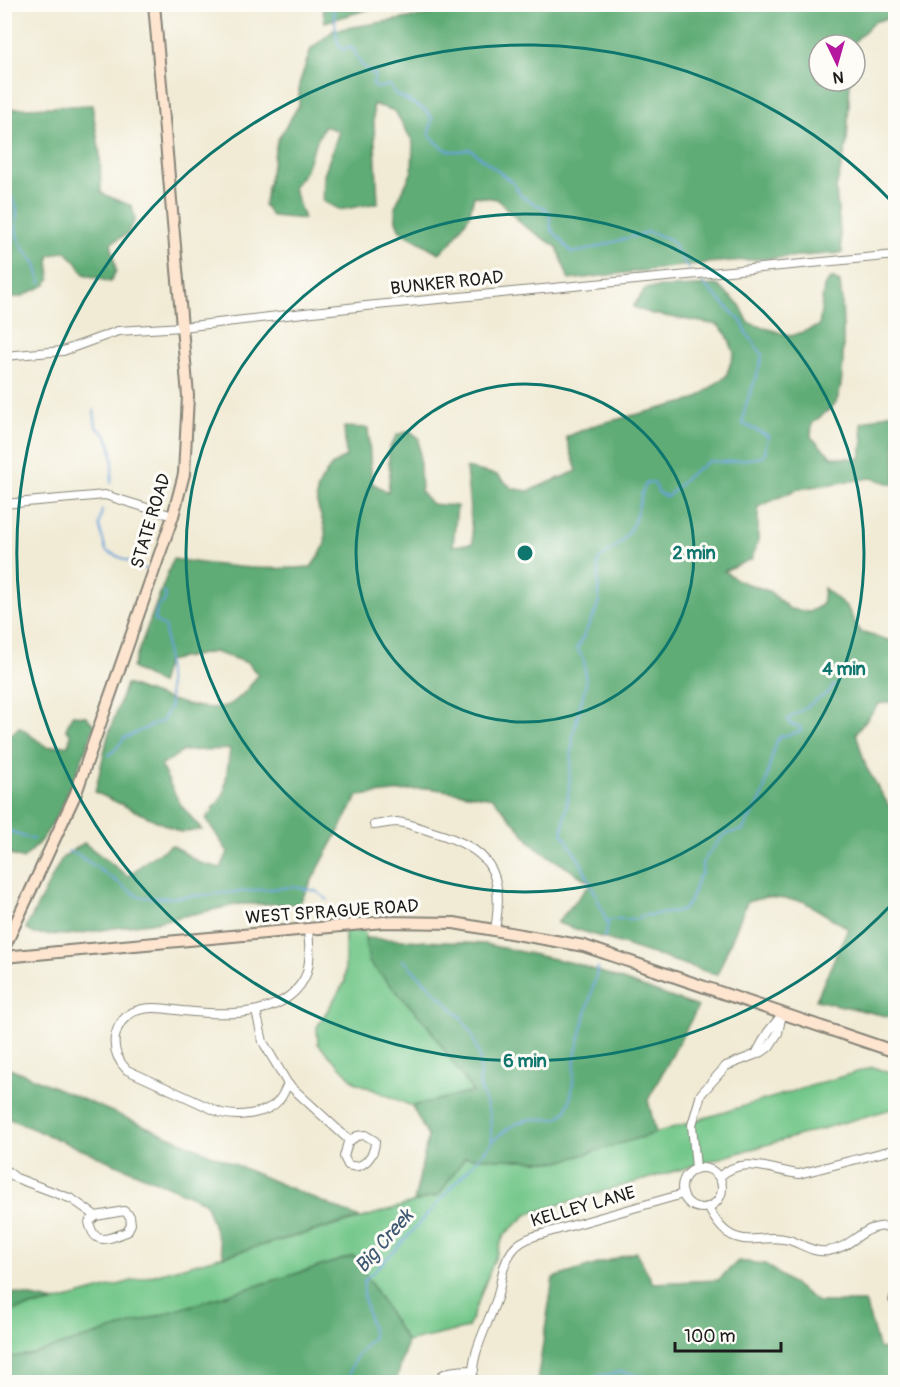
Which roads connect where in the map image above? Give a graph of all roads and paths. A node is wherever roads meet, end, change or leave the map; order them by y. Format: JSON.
{"nodes":[{"id":1,"x":154,"y":4,"type":"edge"},
{"id":2,"x":896,"y":255,"type":"edge"},
{"id":3,"x":182,"y":327,"type":"junction"},
{"id":4,"x":4,"y":356,"type":"edge"},
{"id":5,"x":4,"y":504,"type":"edge"},
{"id":6,"x":173,"y":516,"type":"junction"},
{"id":7,"x":374,"y":825,"type":"dead end"},
{"id":8,"x":308,"y":929,"type":"junction"},
{"id":9,"x":495,"y":930,"type":"junction"},
{"id":10,"x":4,"y":948,"type":"edge"},
{"id":11,"x":4,"y":957,"type":"edge"},
{"id":12,"x":256,"y":1011,"type":"junction"},
{"id":13,"x":782,"y":1014,"type":"junction"},
{"id":14,"x":896,"y":1052,"type":"edge"},
{"id":15,"x":288,"y":1084,"type":"junction"},
{"id":16,"x":350,"y":1141,"type":"junction"},
{"id":17,"x":896,"y":1149,"type":"edge"},
{"id":18,"x":696,"y":1168,"type":"junction"},
{"id":19,"x":4,"y":1169,"type":"edge"},
{"id":20,"x":719,"y":1177,"type":"junction"},
{"id":21,"x":683,"y":1194,"type":"junction"},
{"id":22,"x":708,"y":1207,"type":"junction"},
{"id":23,"x":96,"y":1216,"type":"junction"},
{"id":24,"x":896,"y":1227,"type":"edge"},
{"id":25,"x":896,"y":1291,"type":"edge"},
{"id":26,"x":896,"y":1304,"type":"edge"},
{"id":27,"x":474,"y":1370,"type":"junction"},
{"id":28,"x":438,"y":1383,"type":"edge"},
{"id":29,"x":473,"y":1383,"type":"edge"}],
"edges":[{"from":1,"to":3,"type":"main road","name":"STATE ROAD"},
{"from":2,"to":3,"type":"street","name":"BUNKER ROAD"},
{"from":3,"to":4,"type":"street","name":"BUNKER ROAD"},
{"from":3,"to":6,"type":"main road","name":"STATE ROAD"},
{"from":5,"to":6,"type":"street"},
{"from":6,"to":10,"type":"main road","name":"STATE ROAD"},
{"from":7,"to":9,"type":"street"},
{"from":8,"to":9,"type":"main road","name":"WEST SPRAGUE ROAD"},
{"from":8,"to":11,"type":"main road","name":"WEST SPRAGUE ROAD"},
{"from":8,"to":12,"type":"street"},
{"from":9,"to":13,"type":"main road","name":"WEST SPRAGUE ROAD"},
{"from":12,"to":15,"type":"street"},
{"from":12,"to":15,"type":"street"},
{"from":13,"to":14,"type":"main road","name":"WEST SPRAGUE ROAD"},
{"from":13,"to":18,"type":"street"},
{"from":15,"to":16,"type":"street"},
{"from":16,"to":16,"type":"street"},
{"from":17,"to":20,"type":"street"},
{"from":18,"to":20,"type":"street"},
{"from":18,"to":21,"type":"street"},
{"from":19,"to":23,"type":"street"},
{"from":20,"to":22,"type":"street"},
{"from":21,"to":22,"type":"street"},
{"from":21,"to":27,"type":"street","name":"KELLEY LANE"},
{"from":22,"to":24,"type":"street"},
{"from":23,"to":23,"type":"street"},
{"from":25,"to":26,"type":"street"},
{"from":27,"to":28,"type":"street"},
{"from":27,"to":29,"type":"street","name":"KELLEY LANE"}]}
